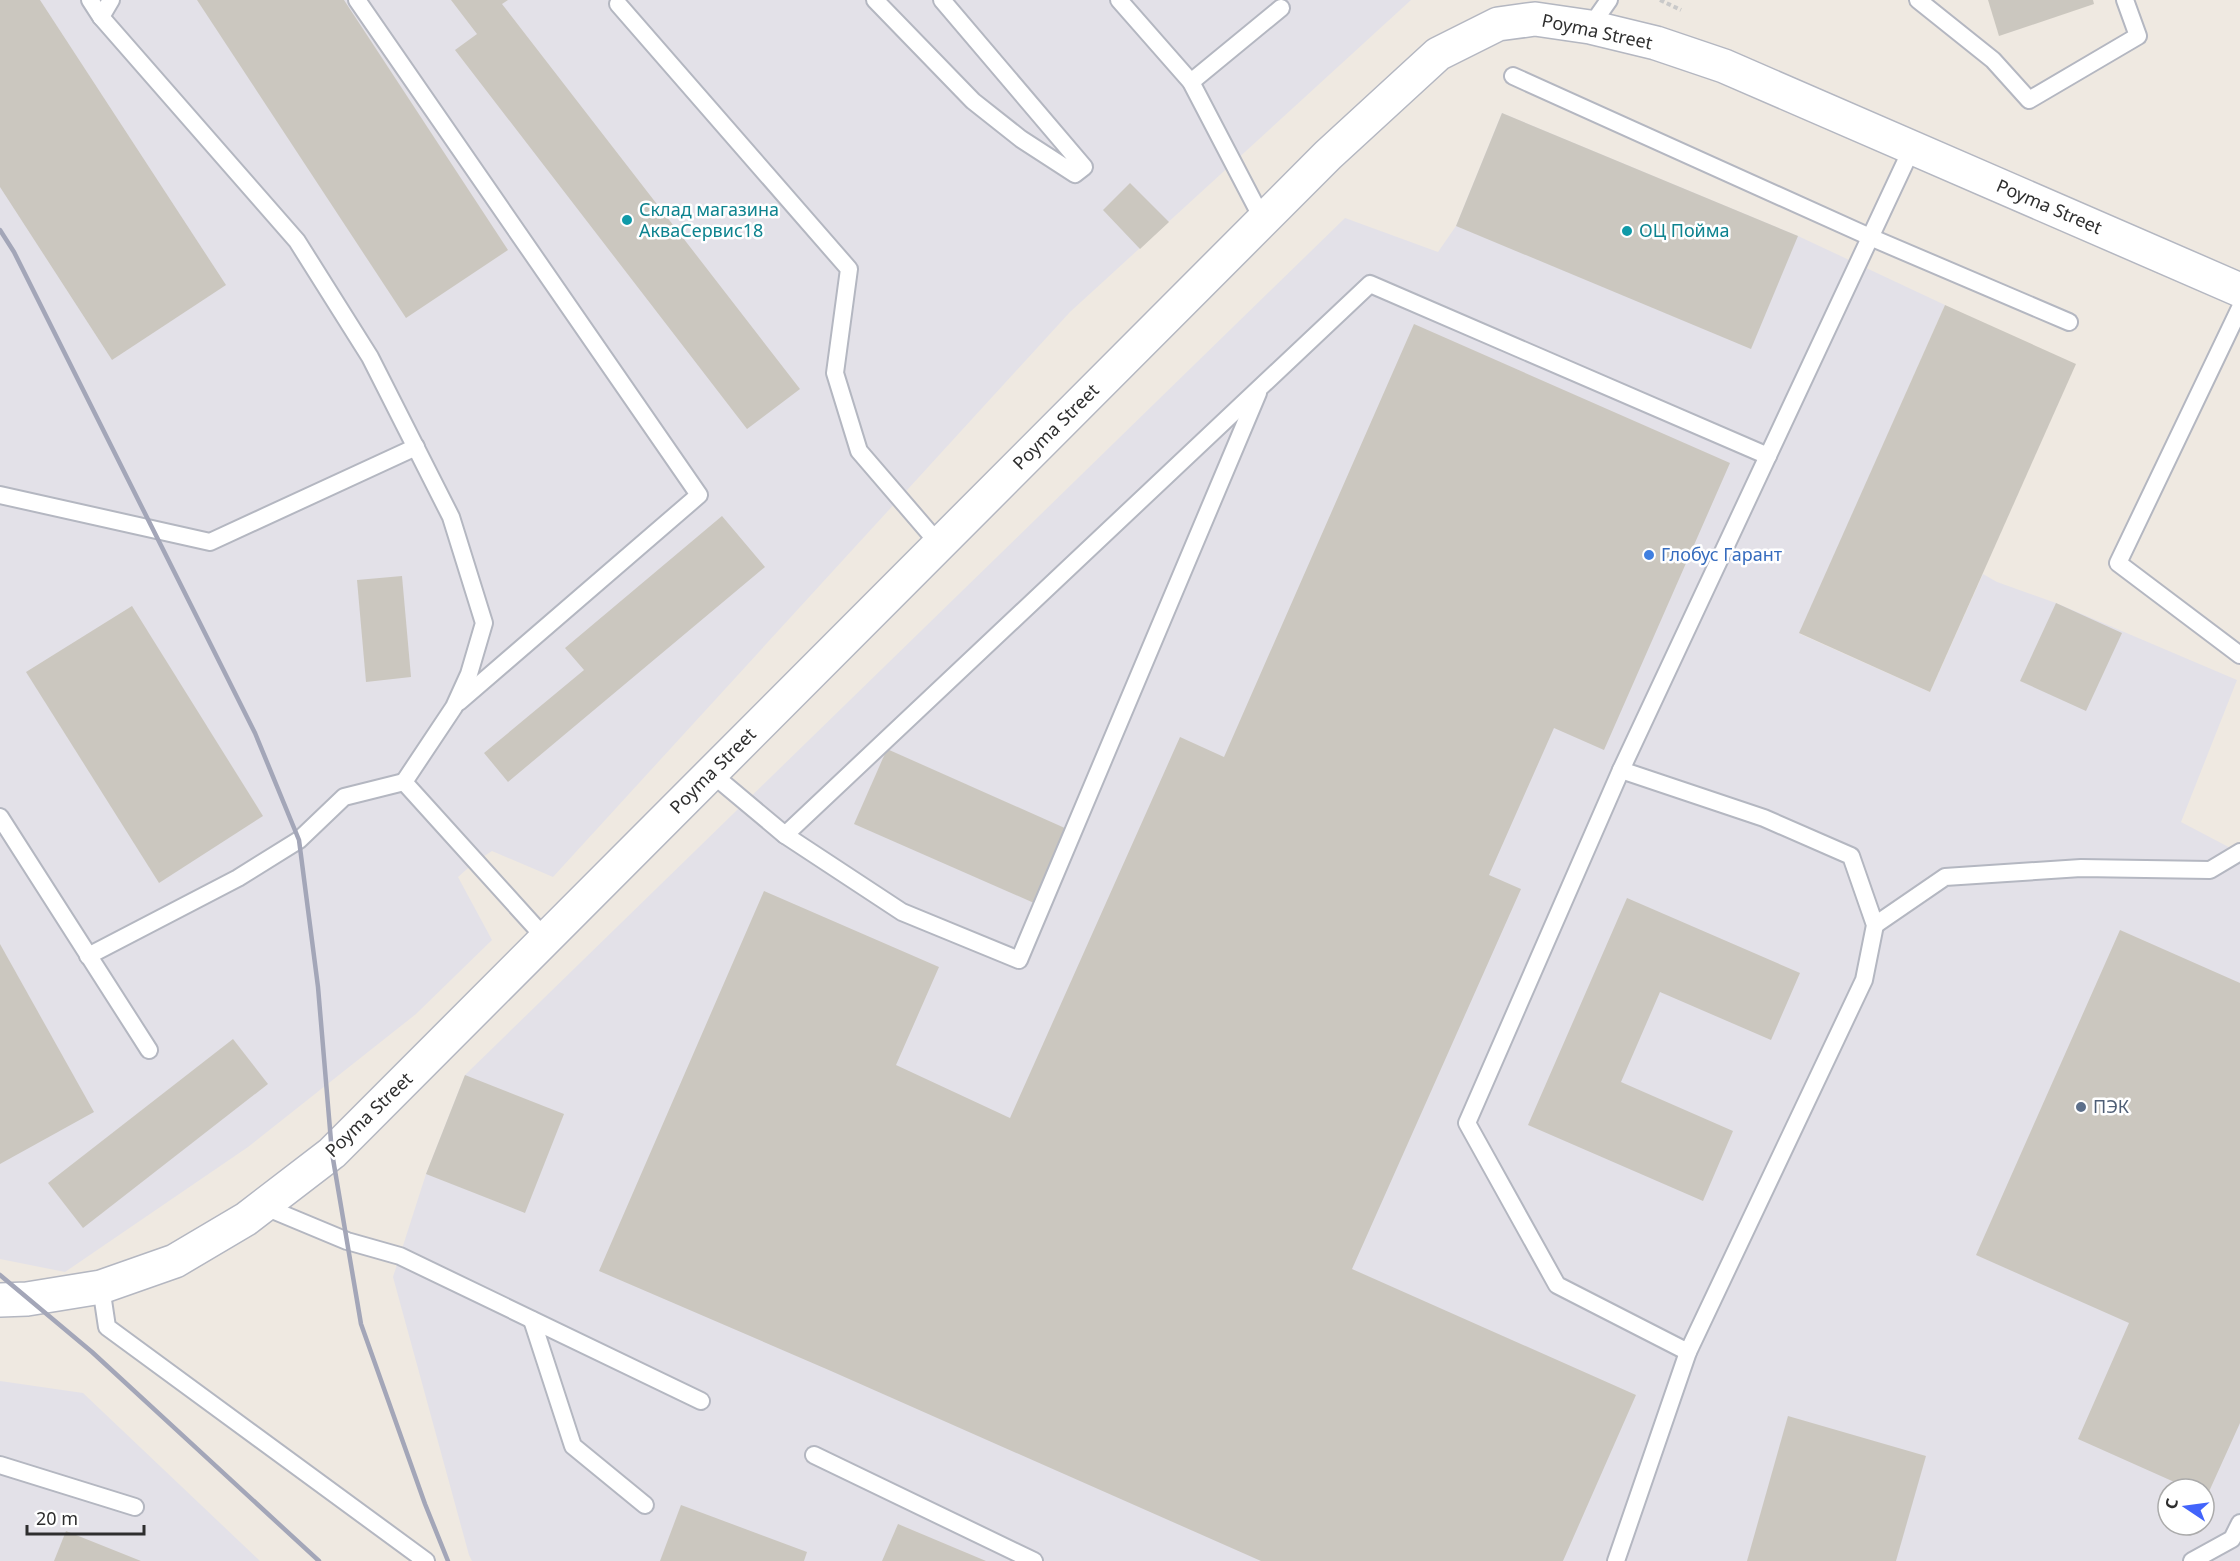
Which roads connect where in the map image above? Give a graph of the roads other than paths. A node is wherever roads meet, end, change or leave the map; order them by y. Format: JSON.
{"nodes":[{"id":1,"x":90,"y":0,"type":"edge"},
{"id":2,"x":111,"y":0,"type":"edge"},
{"id":3,"x":357,"y":0,"type":"edge"},
{"id":4,"x":875,"y":0,"type":"edge"},
{"id":5,"x":942,"y":0,"type":"edge"},
{"id":6,"x":1119,"y":0,"type":"edge"},
{"id":7,"x":1609,"y":0,"type":"edge"},
{"id":8,"x":1918,"y":0,"type":"edge"},
{"id":9,"x":2126,"y":0,"type":"edge"},
{"id":10,"x":1282,"y":3,"type":"edge"},
{"id":11,"x":618,"y":4,"type":"dead end"},
{"id":12,"x":101,"y":17,"type":"junction"},
{"id":13,"x":1590,"y":27,"type":"junction"},
{"id":14,"x":1513,"y":76,"type":"dead end"},
{"id":15,"x":1191,"y":82,"type":"junction"},
{"id":16,"x":1912,"y":147,"type":"junction"},
{"id":17,"x":1263,"y":220,"type":"junction"},
{"id":18,"x":1870,"y":237,"type":"junction"},
{"id":19,"x":2240,"y":290,"type":"edge"},
{"id":20,"x":2240,"y":308,"type":"edge"},
{"id":21,"x":2069,"y":322,"type":"dead end"},
{"id":22,"x":1262,"y":386,"type":"junction"},
{"id":23,"x":416,"y":447,"type":"junction"},
{"id":24,"x":1768,"y":456,"type":"junction"},
{"id":25,"x":0,"y":495,"type":"edge"},
{"id":26,"x":939,"y":544,"type":"junction"},
{"id":27,"x":2240,"y":656,"type":"edge"},
{"id":28,"x":454,"y":707,"type":"junction"},
{"id":29,"x":1621,"y":770,"type":"junction"},
{"id":30,"x":711,"y":773,"type":"junction"},
{"id":31,"x":404,"y":782,"type":"junction"},
{"id":32,"x":0,"y":817,"type":"edge"},
{"id":33,"x":785,"y":835,"type":"junction"},
{"id":34,"x":2240,"y":852,"type":"edge"},
{"id":35,"x":1875,"y":924,"type":"junction"},
{"id":36,"x":546,"y":939,"type":"junction"},
{"id":37,"x":88,"y":956,"type":"junction"},
{"id":38,"x":149,"y":1050,"type":"dead end"},
{"id":39,"x":263,"y":1206,"type":"junction"},
{"id":40,"x":100,"y":1287,"type":"junction"},
{"id":41,"x":0,"y":1300,"type":"edge"},
{"id":42,"x":532,"y":1320,"type":"junction"},
{"id":43,"x":1688,"y":1353,"type":"junction"},
{"id":44,"x":701,"y":1401,"type":"dead end"},
{"id":45,"x":814,"y":1455,"type":"dead end"},
{"id":46,"x":0,"y":1465,"type":"edge"},
{"id":47,"x":645,"y":1505,"type":"dead end"},
{"id":48,"x":135,"y":1507,"type":"dead end"},
{"id":49,"x":2240,"y":1523,"type":"edge"},
{"id":50,"x":426,"y":1561,"type":"edge"},
{"id":51,"x":1034,"y":1561,"type":"edge"},
{"id":52,"x":1616,"y":1561,"type":"edge"},
{"id":53,"x":2192,"y":1561,"type":"edge"}],
"edges":[{"from":1,"to":12,"type":"lane"},
{"from":2,"to":12,"type":"lane"},
{"from":3,"to":28,"type":"lane"},
{"from":4,"to":5,"type":"lane"},
{"from":6,"to":15,"type":"lane"},
{"from":7,"to":13,"type":"lane"},
{"from":8,"to":9,"type":"lane"},
{"from":10,"to":15,"type":"lane"},
{"from":11,"to":26,"type":"lane"},
{"from":12,"to":23,"type":"lane"},
{"from":13,"to":16,"type":"street","name":"Poyma Street"},
{"from":13,"to":17,"type":"street","name":"Poyma Street"},
{"from":14,"to":18,"type":"lane"},
{"from":15,"to":17,"type":"lane"},
{"from":16,"to":18,"type":"lane"},
{"from":16,"to":19,"type":"street","name":"Poyma Street"},
{"from":17,"to":26,"type":"street","name":"Poyma Street"},
{"from":18,"to":21,"type":"lane"},
{"from":18,"to":24,"type":"lane"},
{"from":20,"to":27,"type":"lane"},
{"from":22,"to":24,"type":"lane"},
{"from":22,"to":33,"type":"lane"},
{"from":22,"to":33,"type":"lane"},
{"from":23,"to":25,"type":"lane"},
{"from":23,"to":28,"type":"lane"},
{"from":24,"to":29,"type":"lane"},
{"from":26,"to":30,"type":"street","name":"Poyma Street"},
{"from":28,"to":31,"type":"lane"},
{"from":29,"to":35,"type":"lane"},
{"from":29,"to":43,"type":"lane"},
{"from":30,"to":33,"type":"lane"},
{"from":30,"to":36,"type":"street","name":"Poyma Street"},
{"from":31,"to":36,"type":"lane"},
{"from":31,"to":37,"type":"lane"},
{"from":32,"to":37,"type":"lane"},
{"from":34,"to":35,"type":"lane"},
{"from":35,"to":43,"type":"lane"},
{"from":36,"to":39,"type":"street","name":"Poyma Street"},
{"from":37,"to":38,"type":"lane"},
{"from":39,"to":40,"type":"street","name":"Poyma Street"},
{"from":39,"to":42,"type":"lane"},
{"from":40,"to":41,"type":"street","name":"Poyma Street"},
{"from":40,"to":50,"type":"lane"},
{"from":42,"to":44,"type":"lane"},
{"from":42,"to":47,"type":"lane"},
{"from":43,"to":52,"type":"lane"},
{"from":45,"to":51,"type":"lane"},
{"from":46,"to":48,"type":"lane"},
{"from":49,"to":53,"type":"lane"}]}
